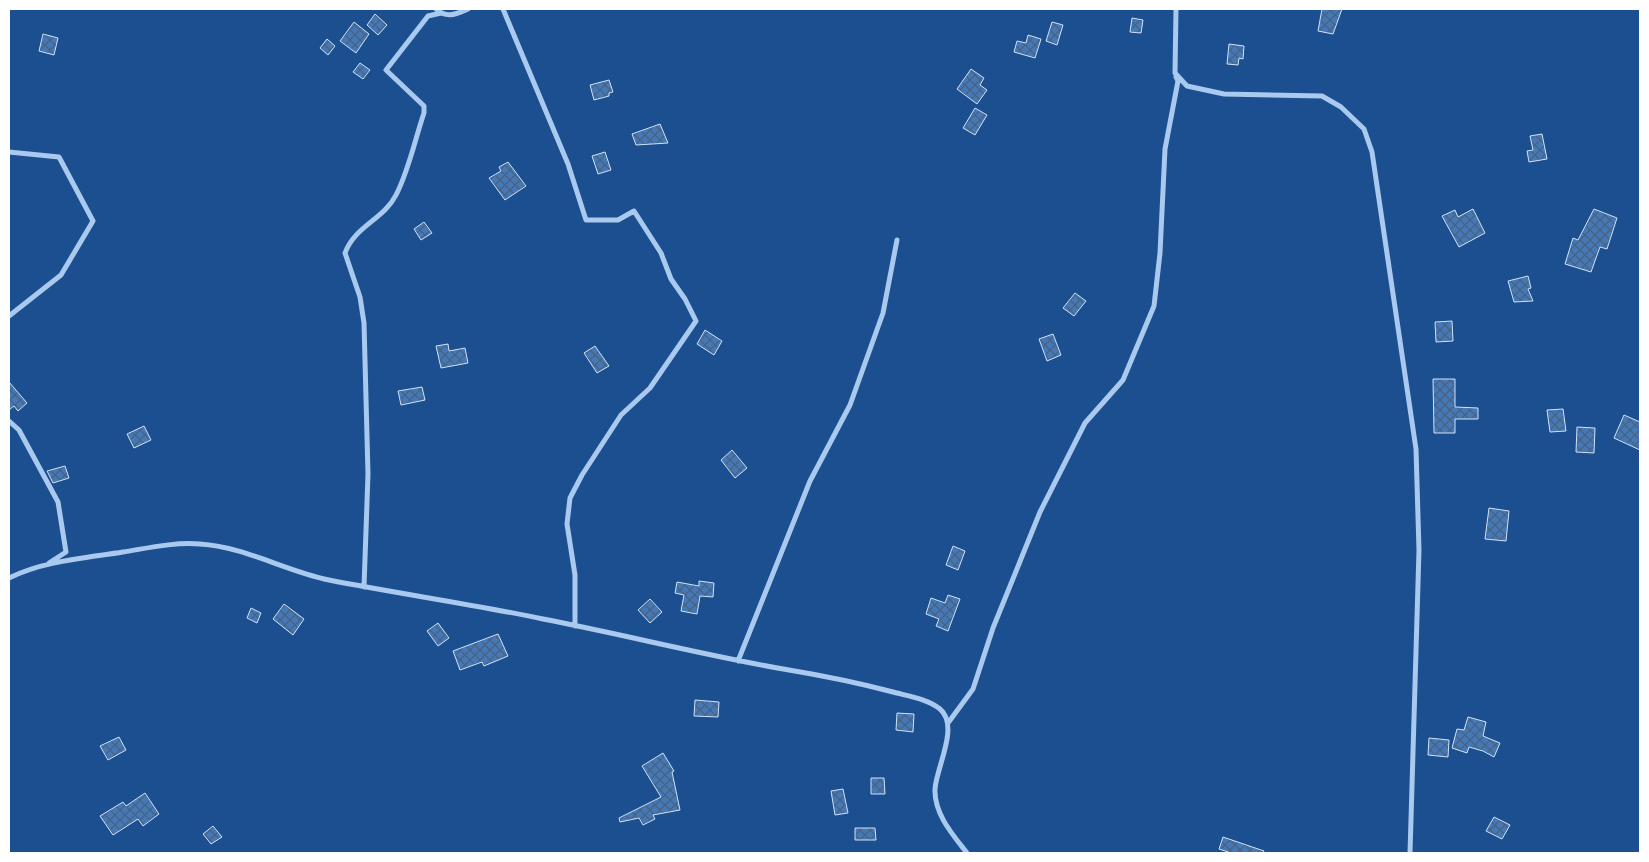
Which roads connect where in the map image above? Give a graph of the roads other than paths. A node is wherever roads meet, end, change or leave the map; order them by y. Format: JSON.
{"nodes":[{"id":1,"x":436,"y":9,"type":"edge"},
{"id":2,"x":468,"y":9,"type":"edge"},
{"id":3,"x":503,"y":9,"type":"edge"},
{"id":4,"x":1176,"y":9,"type":"edge"},
{"id":5,"x":441,"y":13,"type":"junction"},
{"id":6,"x":1174,"y":73,"type":"junction"},
{"id":7,"x":9,"y":152,"type":"edge"},
{"id":8,"x":897,"y":240,"type":"dead end"},
{"id":9,"x":9,"y":316,"type":"edge"},
{"id":10,"x":9,"y":421,"type":"edge"},
{"id":11,"x":48,"y":564,"type":"junction"},
{"id":12,"x":9,"y":578,"type":"edge"},
{"id":13,"x":364,"y":587,"type":"junction"},
{"id":14,"x":575,"y":626,"type":"junction"},
{"id":15,"x":738,"y":661,"type":"junction"},
{"id":16,"x":948,"y":723,"type":"junction"},
{"id":17,"x":966,"y":853,"type":"edge"},
{"id":18,"x":1410,"y":853,"type":"edge"}],
"edges":[{"from":1,"to":5,"type":"street"},
{"from":2,"to":5,"type":"street"},
{"from":3,"to":14,"type":"street"},
{"from":4,"to":6,"type":"street"},
{"from":5,"to":13,"type":"street"},
{"from":6,"to":16,"type":"street"},
{"from":6,"to":18,"type":"street"},
{"from":7,"to":9,"type":"street"},
{"from":8,"to":15,"type":"street"},
{"from":10,"to":11,"type":"street"},
{"from":11,"to":12,"type":"street"},
{"from":11,"to":13,"type":"street"},
{"from":13,"to":14,"type":"street"},
{"from":14,"to":15,"type":"street"},
{"from":15,"to":16,"type":"street"},
{"from":16,"to":17,"type":"street"}]}
